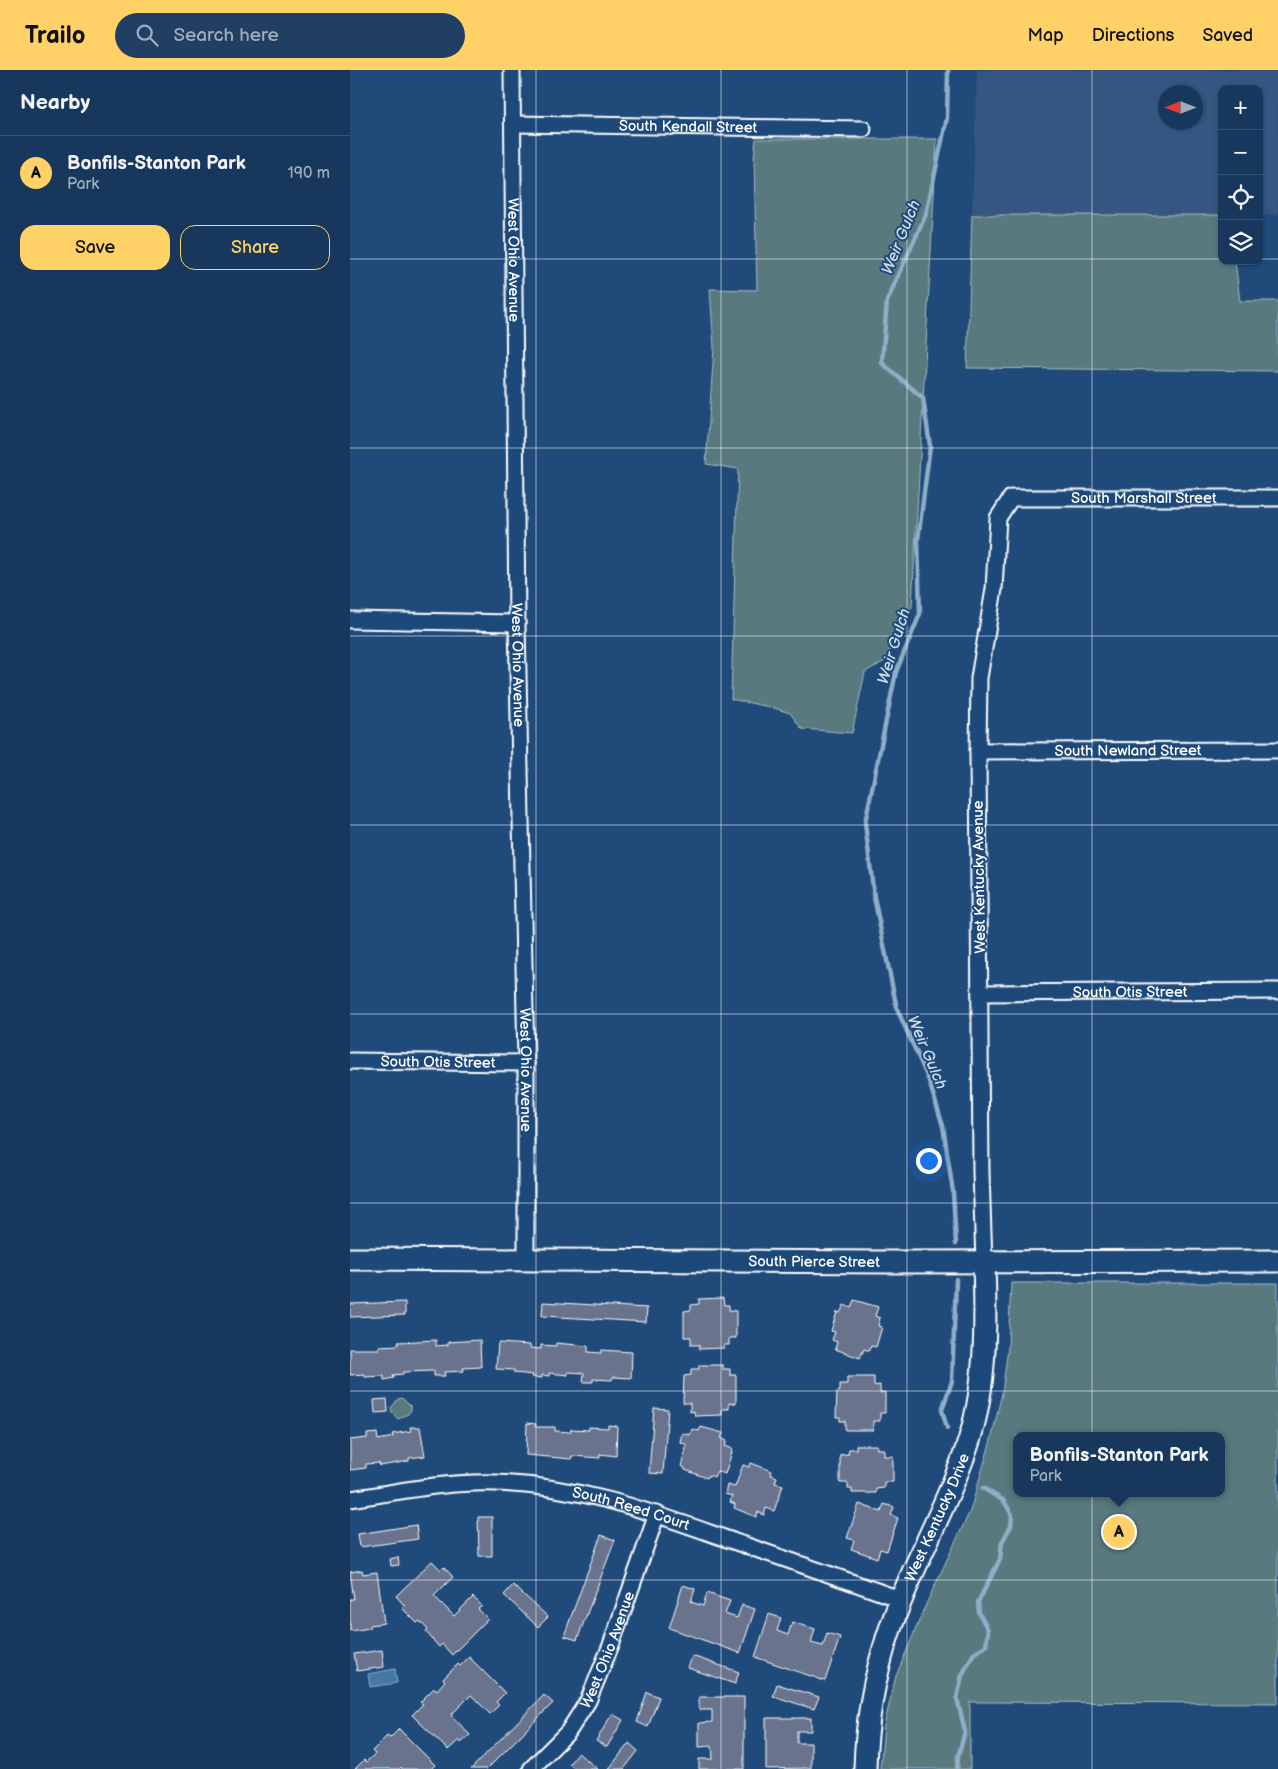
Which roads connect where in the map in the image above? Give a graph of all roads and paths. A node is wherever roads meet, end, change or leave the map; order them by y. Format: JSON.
{"nodes":[{"id":1,"x":512,"y":70,"type":"edge"},
{"id":2,"x":512,"y":124,"type":"junction"},
{"id":3,"x":863,"y":129,"type":"dead end"},
{"id":4,"x":1011,"y":498,"type":"joint"},
{"id":5,"x":1278,"y":498,"type":"edge"},
{"id":6,"x":350,"y":620,"type":"edge"},
{"id":7,"x":517,"y":623,"type":"junction"},
{"id":8,"x":1278,"y":750,"type":"edge"},
{"id":9,"x":978,"y":751,"type":"junction"},
{"id":10,"x":1278,"y":991,"type":"edge"},
{"id":11,"x":981,"y":993,"type":"junction"},
{"id":12,"x":350,"y":1062,"type":"edge"},
{"id":13,"x":526,"y":1063,"type":"junction"},
{"id":14,"x":350,"y":1259,"type":"edge"},
{"id":15,"x":526,"y":1259,"type":"junction"},
{"id":16,"x":1278,"y":1261,"type":"edge"},
{"id":17,"x":984,"y":1262,"type":"junction"},
{"id":18,"x":350,"y":1500,"type":"edge"},
{"id":19,"x":657,"y":1514,"type":"junction"},
{"id":20,"x":902,"y":1600,"type":"junction"},
{"id":21,"x":531,"y":1769,"type":"edge"},
{"id":22,"x":865,"y":1769,"type":"edge"}],
"edges":[{"from":1,"to":2,"type":"street","name":"West Ohio Avenue"},
{"from":2,"to":3,"type":"street","name":"South Kendall Street"},
{"from":2,"to":7,"type":"street","name":"West Ohio Avenue"},
{"from":4,"to":5,"type":"street","name":"South Marshall Street"},
{"from":4,"to":9,"type":"street","name":"West Kentucky Avenue"},
{"from":6,"to":7,"type":"street"},
{"from":7,"to":13,"type":"street","name":"West Ohio Avenue"},
{"from":8,"to":9,"type":"street","name":"South Newland Street"},
{"from":9,"to":11,"type":"street","name":"West Kentucky Avenue"},
{"from":10,"to":11,"type":"street","name":"South Otis Street"},
{"from":11,"to":17,"type":"street","name":"West Kentucky Avenue"},
{"from":12,"to":13,"type":"street","name":"South Otis Street"},
{"from":13,"to":15,"type":"street","name":"West Ohio Avenue"},
{"from":14,"to":15,"type":"street","name":"South Pierce Street"},
{"from":15,"to":17,"type":"street","name":"South Pierce Street"},
{"from":16,"to":17,"type":"street","name":"South Pierce Street"},
{"from":17,"to":20,"type":"street","name":"West Kentucky Drive"},
{"from":18,"to":19,"type":"street","name":"South Reed Court"},
{"from":19,"to":20,"type":"street","name":"South Reed Court"},
{"from":19,"to":21,"type":"street","name":"West Ohio Avenue"},
{"from":20,"to":22,"type":"street","name":"West Kentucky Drive"}]}
